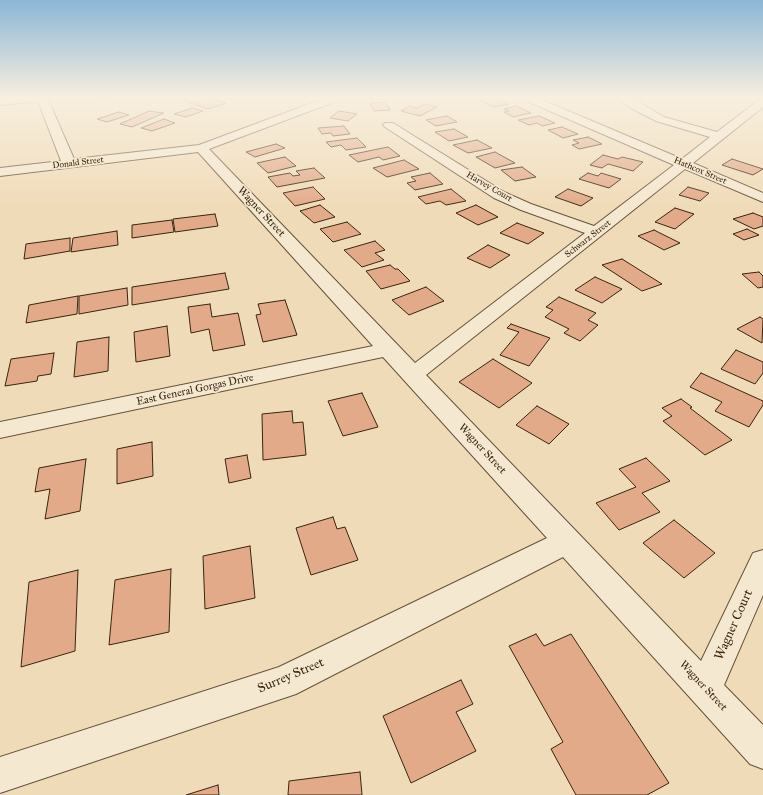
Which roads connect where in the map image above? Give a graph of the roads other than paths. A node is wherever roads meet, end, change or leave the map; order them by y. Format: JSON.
{"nodes":[{"id":1,"x":57,"y":134,"type":"edge"},
{"id":2,"x":238,"y":134,"type":"edge"},
{"id":3,"x":402,"y":134,"type":"edge"},
{"id":4,"x":613,"y":134,"type":"edge"},
{"id":5,"x":712,"y":134,"type":"edge"},
{"id":6,"x":722,"y":134,"type":"edge"},
{"id":7,"x":719,"y":136,"type":"junction"},
{"id":8,"x":201,"y":148,"type":"junction"},
{"id":9,"x":69,"y":164,"type":"junction"},
{"id":10,"x":683,"y":164,"type":"junction"},
{"id":11,"x":0,"y":172,"type":"edge"},
{"id":12,"x":763,"y":198,"type":"edge"},
{"id":13,"x":596,"y":232,"type":"junction"},
{"id":14,"x":389,"y":349,"type":"junction"},
{"id":15,"x":413,"y":375,"type":"junction"},
{"id":16,"x":0,"y":430,"type":"edge"},
{"id":17,"x":568,"y":542,"type":"junction"},
{"id":18,"x":763,"y":562,"type":"edge"},
{"id":19,"x":705,"y":689,"type":"junction"},
{"id":20,"x":763,"y":751,"type":"edge"},
{"id":21,"x":0,"y":775,"type":"edge"}],
"edges":[{"from":1,"to":9,"type":"street"},
{"from":2,"to":8,"type":"street","name":"Donald Street"},
{"from":3,"to":13,"type":"street","name":"Harvey Court"},
{"from":4,"to":10,"type":"street","name":"Hathcox Street"},
{"from":5,"to":7,"type":"street"},
{"from":6,"to":7,"type":"street","name":"Schwarz Street"},
{"from":7,"to":10,"type":"street","name":"Schwarz Street"},
{"from":8,"to":9,"type":"street","name":"Donald Street"},
{"from":8,"to":14,"type":"street","name":"Wagner Street"},
{"from":9,"to":11,"type":"street","name":"Donald Street"},
{"from":10,"to":12,"type":"street","name":"Hathcox Street"},
{"from":10,"to":13,"type":"street","name":"Schwarz Street"},
{"from":13,"to":15,"type":"street","name":"Schwarz Street"},
{"from":14,"to":15,"type":"street","name":"Wagner Street"},
{"from":14,"to":16,"type":"street","name":"East General Gorgas Drive"},
{"from":15,"to":17,"type":"street","name":"Wagner Street"},
{"from":17,"to":19,"type":"street","name":"Wagner Street"},
{"from":17,"to":21,"type":"street","name":"Surrey Street"},
{"from":18,"to":19,"type":"street","name":"Wagner Court"},
{"from":19,"to":20,"type":"street","name":"Wagner Street"}]}
